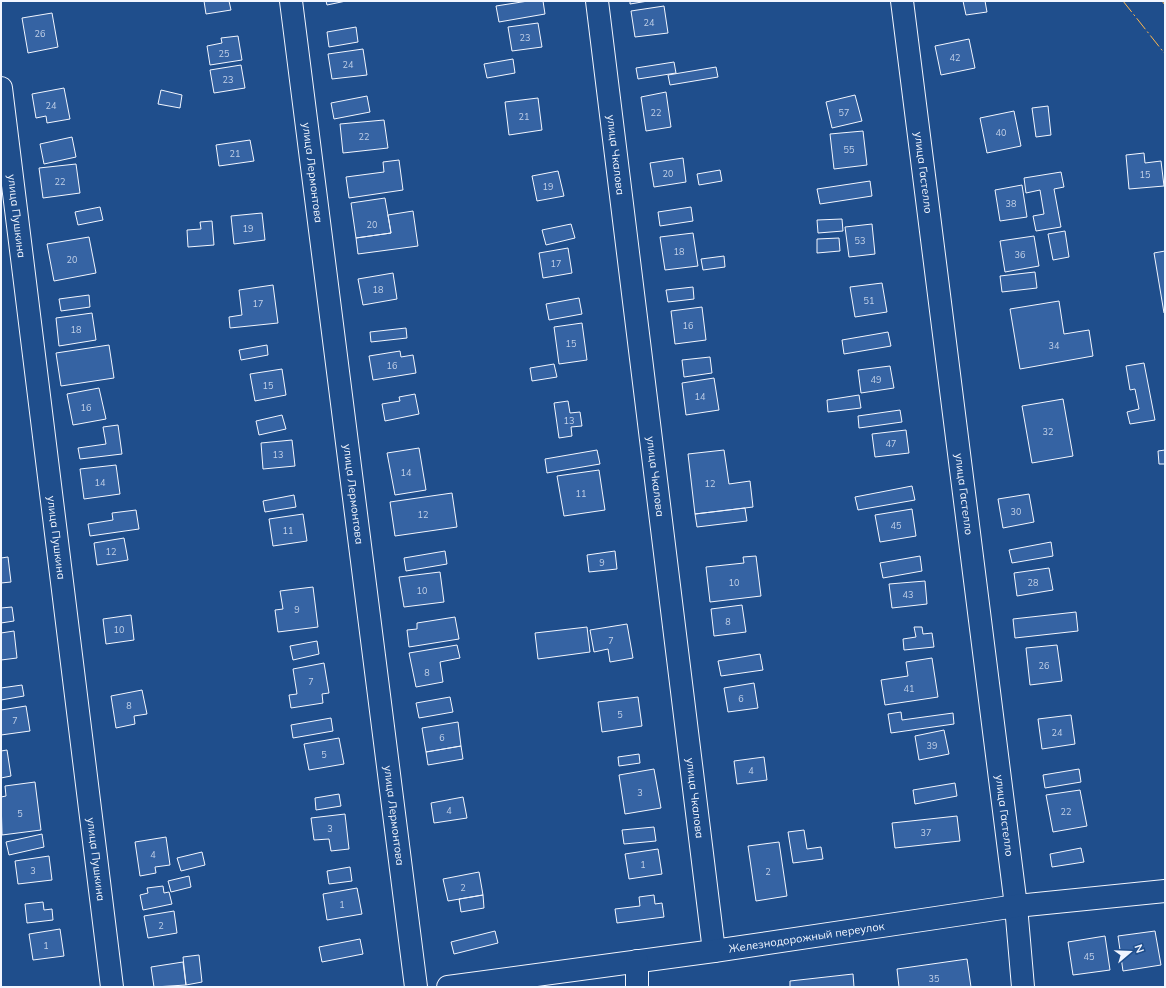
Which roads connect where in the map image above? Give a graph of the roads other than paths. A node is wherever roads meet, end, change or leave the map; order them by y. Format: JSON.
{"nodes":[{"id":1,"x":291,"y":1,"type":"edge"},
{"id":2,"x":597,"y":1,"type":"edge"},
{"id":3,"x":902,"y":1,"type":"edge"},
{"id":4,"x":1,"y":88,"type":"edge"},
{"id":5,"x":1165,"y":891,"type":"edge"},
{"id":6,"x":1016,"y":906,"type":"junction"},
{"id":7,"x":714,"y":951,"type":"junction"},
{"id":8,"x":637,"y":961,"type":"junction"},
{"id":9,"x":112,"y":987,"type":"edge"},
{"id":10,"x":416,"y":987,"type":"edge"},
{"id":11,"x":448,"y":987,"type":"edge"},
{"id":12,"x":637,"y":987,"type":"edge"},
{"id":13,"x":1023,"y":987,"type":"edge"}],
"edges":[{"from":1,"to":10,"type":"street","name":"улица Лермонтова"},
{"from":2,"to":7,"type":"street","name":"улица Чкалова"},
{"from":3,"to":6,"type":"street","name":"улица Гастелло"},
{"from":4,"to":9,"type":"street","name":"улица Пушкина"},
{"from":5,"to":6,"type":"street","name":"Железнодорожный переулок"},
{"from":6,"to":7,"type":"street","name":"Железнодорожный переулок"},
{"from":6,"to":13,"type":"street","name":"улица Гастелло"},
{"from":7,"to":8,"type":"street","name":"Железнодорожный переулок"},
{"from":8,"to":11,"type":"street","name":"Железнодорожный переулок"},
{"from":8,"to":12,"type":"street"}]}
